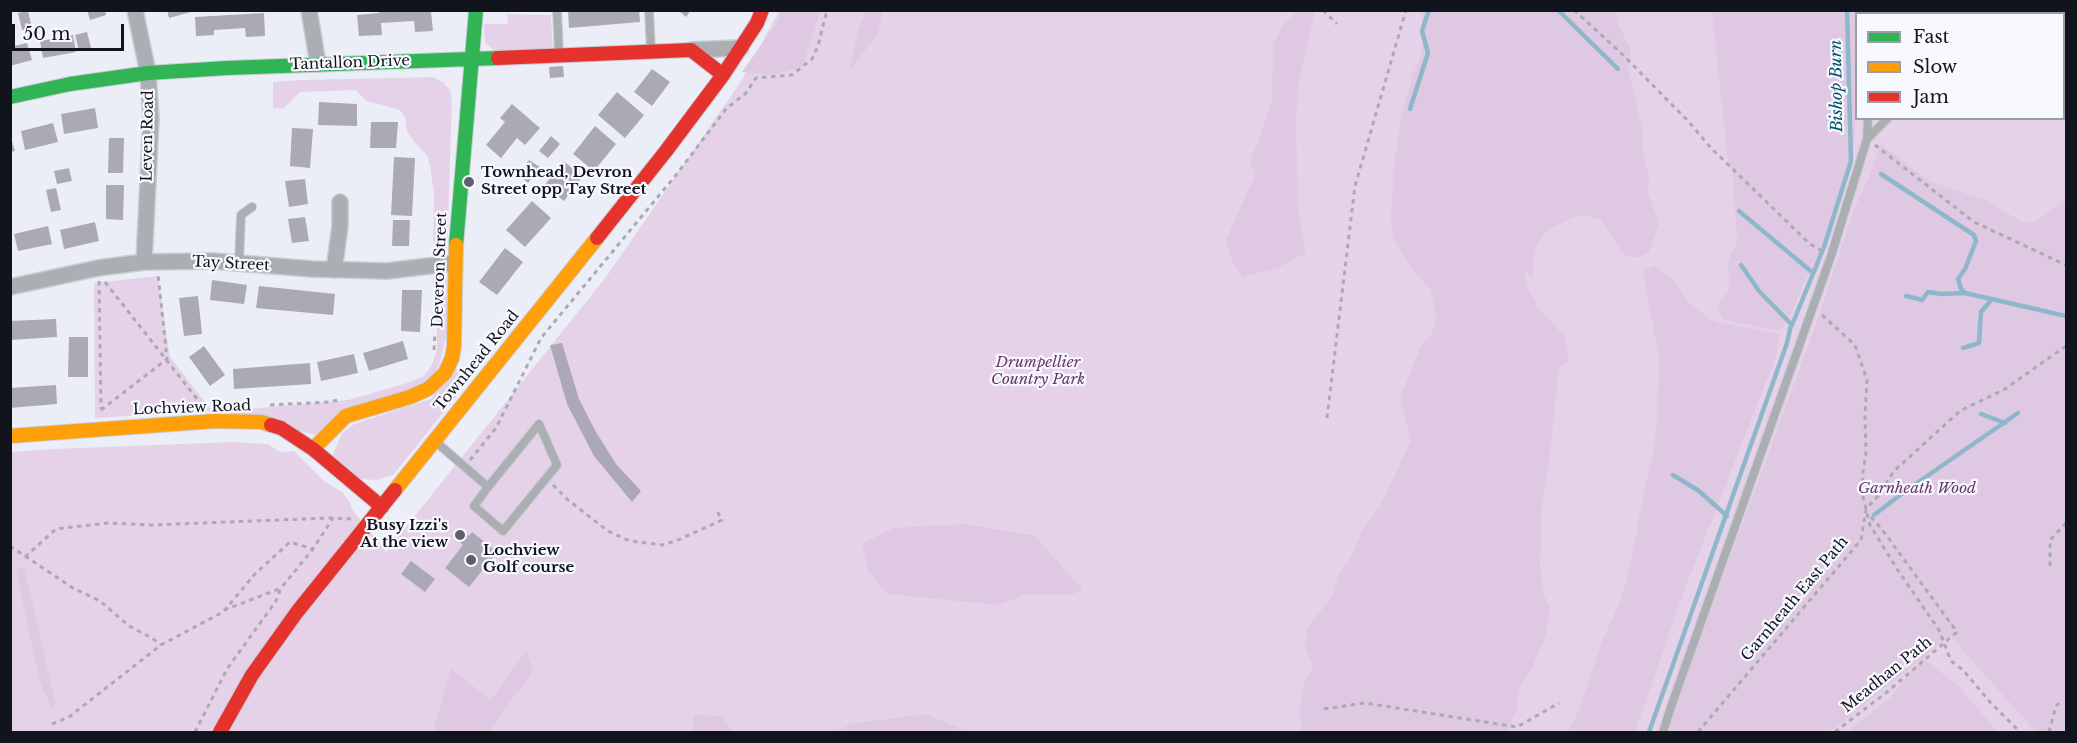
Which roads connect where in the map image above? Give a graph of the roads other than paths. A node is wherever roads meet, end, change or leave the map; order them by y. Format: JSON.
{"nodes":[{"id":1,"x":135,"y":10,"type":"edge"},
{"id":2,"x":309,"y":10,"type":"edge"},
{"id":3,"x":476,"y":10,"type":"edge"},
{"id":4,"x":557,"y":10,"type":"edge"},
{"id":5,"x":649,"y":10,"type":"edge"},
{"id":6,"x":762,"y":10,"type":"edge"},
{"id":7,"x":741,"y":48,"type":"junction"},
{"id":8,"x":691,"y":50,"type":"junction"},
{"id":9,"x":651,"y":52,"type":"junction"},
{"id":10,"x":559,"y":56,"type":"junction"},
{"id":11,"x":471,"y":59,"type":"junction"},
{"id":12,"x":318,"y":64,"type":"junction"},
{"id":13,"x":148,"y":73,"type":"junction"},
{"id":14,"x":723,"y":75,"type":"junction"},
{"id":15,"x":10,"y":97,"type":"edge"},
{"id":16,"x":1868,"y":120,"type":"edge"},
{"id":17,"x":1886,"y":120,"type":"edge"},
{"id":18,"x":1867,"y":139,"type":"junction"},
{"id":19,"x":340,"y":202,"type":"dead end"},
{"id":20,"x":252,"y":207,"type":"dead end"},
{"id":21,"x":150,"y":262,"type":"junction"},
{"id":22,"x":239,"y":263,"type":"junction"},
{"id":23,"x":454,"y":263,"type":"junction"},
{"id":24,"x":334,"y":270,"type":"junction"},
{"id":25,"x":10,"y":287,"type":"edge"},
{"id":26,"x":10,"y":436,"type":"edge"},
{"id":27,"x":434,"y":441,"type":"junction"},
{"id":28,"x":313,"y":449,"type":"junction"},
{"id":29,"x":488,"y":487,"type":"junction"},
{"id":30,"x":382,"y":507,"type":"junction"},
{"id":31,"x":220,"y":732,"type":"edge"},
{"id":32,"x":1663,"y":732,"type":"edge"}],
"edges":[{"from":1,"to":13,"type":"street","name":"Leven Road"},
{"from":2,"to":12,"type":"street"},
{"from":3,"to":11,"type":"street","name":"Deveron Street"},
{"from":4,"to":10,"type":"lane"},
{"from":5,"to":9,"type":"lane"},
{"from":6,"to":7,"type":"street","name":"Townhead Road"},
{"from":7,"to":8,"type":"street","name":"Tantallon Drive"},
{"from":7,"to":14,"type":"street","name":"Townhead Road"},
{"from":8,"to":9,"type":"street","name":"Tantallon Drive"},
{"from":8,"to":14,"type":"street"},
{"from":9,"to":10,"type":"street","name":"Tantallon Drive"},
{"from":10,"to":11,"type":"street","name":"Tantallon Drive"},
{"from":11,"to":12,"type":"street","name":"Tantallon Drive"},
{"from":11,"to":23,"type":"street","name":"Deveron Street"},
{"from":12,"to":13,"type":"street","name":"Tantallon Drive"},
{"from":13,"to":15,"type":"street","name":"Tantallon Drive"},
{"from":13,"to":21,"type":"street","name":"Leven Road"},
{"from":14,"to":27,"type":"street","name":"Townhead Road"},
{"from":16,"to":18,"type":"lane"},
{"from":17,"to":18,"type":"lane"},
{"from":18,"to":32,"type":"lane"},
{"from":19,"to":24,"type":"street"},
{"from":20,"to":22,"type":"lane"},
{"from":21,"to":22,"type":"street","name":"Tay Street"},
{"from":21,"to":25,"type":"street","name":"Tay Street"},
{"from":22,"to":24,"type":"street","name":"Tay Street"},
{"from":23,"to":24,"type":"street","name":"Tay Street"},
{"from":23,"to":28,"type":"street","name":"Deveron Street"},
{"from":26,"to":28,"type":"street","name":"Lochview Road"},
{"from":27,"to":29,"type":"lane"},
{"from":27,"to":30,"type":"street","name":"Townhead Road"},
{"from":28,"to":30,"type":"street","name":"Lochview Road"},
{"from":29,"to":29,"type":"lane"},
{"from":30,"to":31,"type":"street","name":"Townhead Road"}]}
